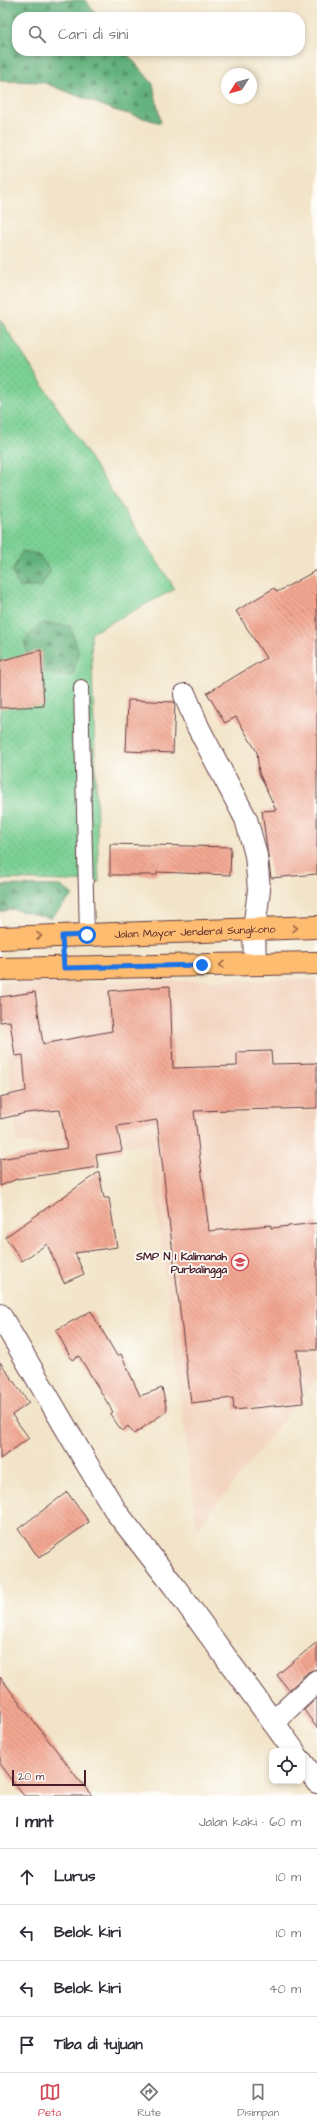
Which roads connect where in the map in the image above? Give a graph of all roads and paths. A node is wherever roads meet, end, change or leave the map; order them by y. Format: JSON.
{"nodes":[{"id":1,"x":81,"y":687,"type":"dead end"},
{"id":2,"x":185,"y":695,"type":"dead end"},
{"id":3,"x":317,"y":928,"type":"edge"},
{"id":4,"x":254,"y":929,"type":"junction"},
{"id":5,"x":87,"y":935,"type":"junction"},
{"id":6,"x":62,"y":936,"type":"junction"},
{"id":7,"x":0,"y":938,"type":"edge"},
{"id":8,"x":317,"y":963,"type":"edge"},
{"id":9,"x":255,"y":964,"type":"junction"},
{"id":10,"x":64,"y":968,"type":"junction"},
{"id":11,"x":0,"y":969,"type":"edge"},
{"id":12,"x":1,"y":1318,"type":"edge"},
{"id":13,"x":317,"y":1681,"type":"edge"},
{"id":14,"x":272,"y":1722,"type":"junction"},
{"id":15,"x":292,"y":1748,"type":"edge"},
{"id":16,"x":305,"y":1766,"type":"edge"},
{"id":17,"x":317,"y":1782,"type":"edge"}],
"edges":[{"from":1,"to":5,"type":"lane"},
{"from":2,"to":4,"type":"street"},
{"from":4,"to":3,"type":"main road","name":"Jalan Mayor Jenderal Sungkono","one_way":true},
{"from":4,"to":5,"type":"main road","name":"Jalan Mayor Jenderal Sungkono"},
{"from":4,"to":9,"type":"street"},
{"from":5,"to":6,"type":"main road","name":"Jalan Mayor Jenderal Sungkono"},
{"from":7,"to":6,"type":"main road","name":"Jalan Mayor Jenderal Sungkono","one_way":true},
{"from":6,"to":10,"type":"main road"},
{"from":8,"to":9,"type":"main road"},
{"from":9,"to":10,"type":"main road","one_way":true},
{"from":10,"to":11,"type":"main road"},
{"from":12,"to":14,"type":"street"},
{"from":13,"to":14,"type":"street"},
{"from":14,"to":15,"type":"street"},
{"from":16,"to":17,"type":"street"}]}
